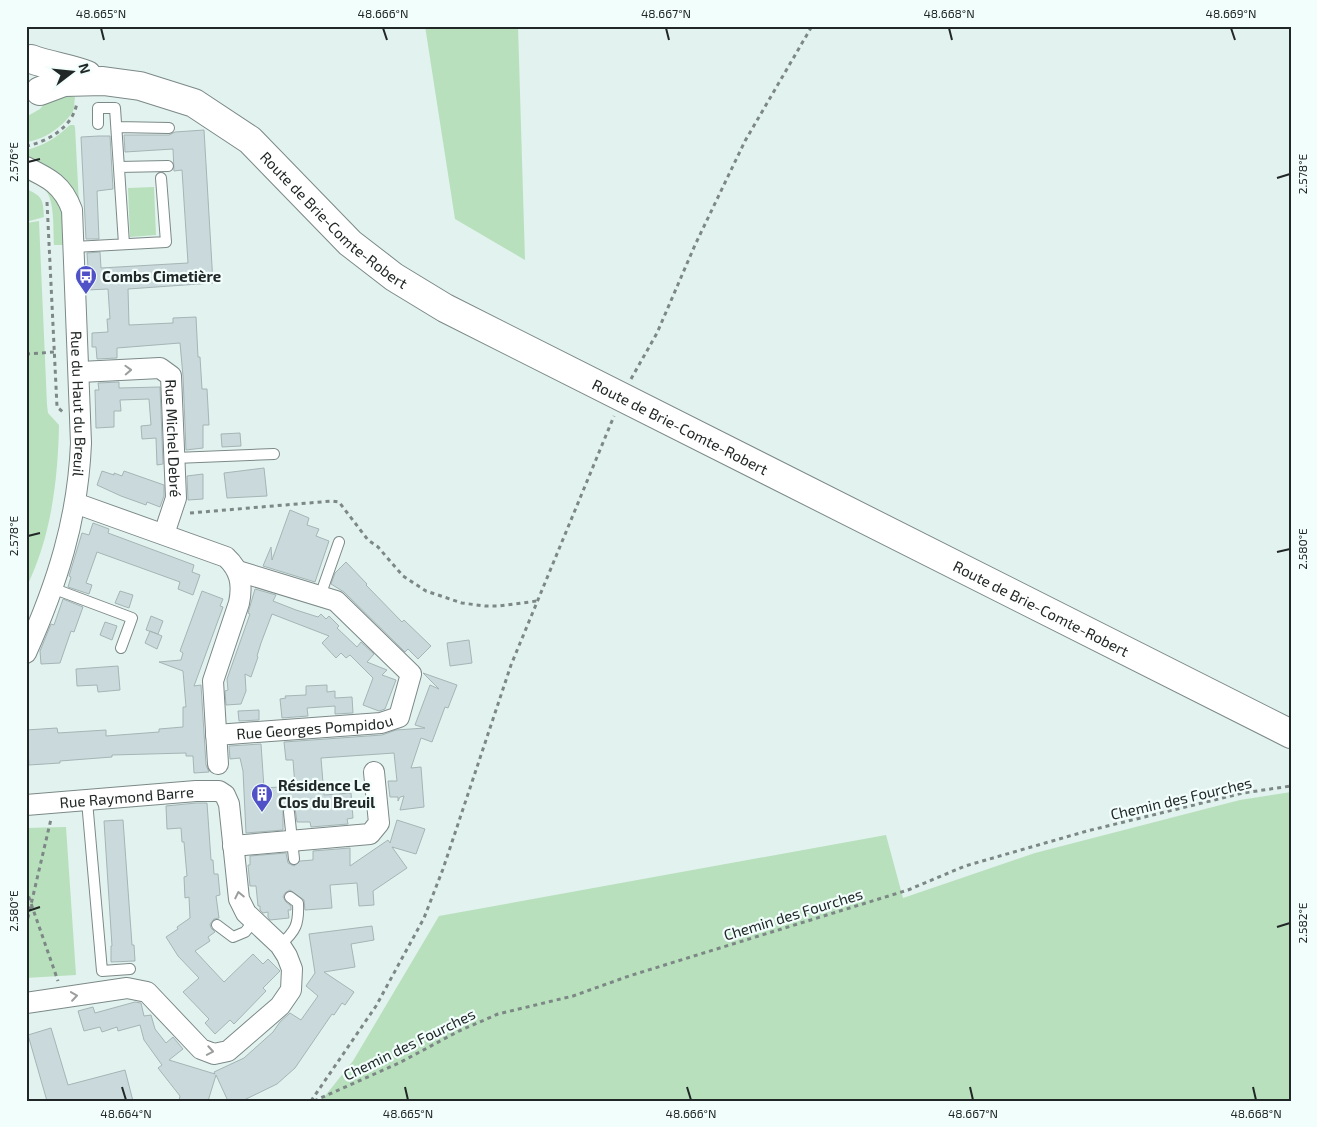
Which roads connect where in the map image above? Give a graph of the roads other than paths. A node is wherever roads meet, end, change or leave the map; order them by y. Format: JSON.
{"nodes":[{"id":1,"x":29,"y":58,"type":"edge"},
{"id":2,"x":103,"y":81,"type":"junction"},
{"id":3,"x":33,"y":98,"type":"edge"},
{"id":4,"x":98,"y":124,"type":"dead end"},
{"id":5,"x":117,"y":127,"type":"junction"},
{"id":6,"x":169,"y":128,"type":"dead end"},
{"id":7,"x":168,"y":166,"type":"dead end"},
{"id":8,"x":26,"y":167,"type":"edge"},
{"id":9,"x":119,"y":167,"type":"junction"},
{"id":10,"x":161,"y":178,"type":"dead end"},
{"id":11,"x":124,"y":244,"type":"junction"},
{"id":12,"x":74,"y":247,"type":"junction"},
{"id":13,"x":80,"y":372,"type":"junction"},
{"id":14,"x":274,"y":454,"type":"dead end"},
{"id":15,"x":175,"y":458,"type":"junction"},
{"id":16,"x":75,"y":503,"type":"junction"},
{"id":17,"x":164,"y":534,"type":"junction"},
{"id":18,"x":339,"y":542,"type":"dead end"},
{"id":19,"x":238,"y":571,"type":"junction"},
{"id":20,"x":52,"y":588,"type":"junction"},
{"id":21,"x":320,"y":596,"type":"junction"},
{"id":22,"x":120,"y":648,"type":"dead end"},
{"id":23,"x":26,"y":653,"type":"edge"},
{"id":24,"x":1291,"y":734,"type":"edge"},
{"id":25,"x":216,"y":735,"type":"junction"},
{"id":26,"x":218,"y":764,"type":"dead end"},
{"id":27,"x":374,"y":772,"type":"dead end"},
{"id":28,"x":86,"y":801,"type":"junction"},
{"id":29,"x":26,"y":805,"type":"edge"},
{"id":30,"x":290,"y":812,"type":"dead end"},
{"id":31,"x":233,"y":846,"type":"junction"},
{"id":32,"x":293,"y":850,"type":"junction"},
{"id":33,"x":290,"y":897,"type":"dead end"},
{"id":34,"x":254,"y":921,"type":"junction"},
{"id":35,"x":217,"y":925,"type":"dead end"},
{"id":36,"x":280,"y":945,"type":"junction"},
{"id":37,"x":130,"y":970,"type":"dead end"},
{"id":38,"x":26,"y":1003,"type":"edge"}],
"edges":[{"from":1,"to":2,"type":"main road","name":"Route de Brie-Comte-Robert"},
{"from":1,"to":3,"type":"main road"},
{"from":2,"to":3,"type":"main road","name":"Route de Brie-Comte-Robert"},
{"from":2,"to":24,"type":"main road","name":"Route de Brie-Comte-Robert"},
{"from":4,"to":5,"type":"lane"},
{"from":5,"to":6,"type":"lane"},
{"from":5,"to":9,"type":"lane"},
{"from":7,"to":9,"type":"lane"},
{"from":8,"to":12,"type":"street","name":"Rue du Haut du Breuil"},
{"from":9,"to":11,"type":"lane"},
{"from":10,"to":11,"type":"lane"},
{"from":11,"to":12,"type":"lane"},
{"from":12,"to":13,"type":"street","name":"Rue du Haut du Breuil"},
{"from":13,"to":15,"type":"street","name":"Rue Michel Debré","one_way":true},
{"from":13,"to":16,"type":"street","name":"Rue du Haut du Breuil"},
{"from":14,"to":15,"type":"lane"},
{"from":15,"to":17,"type":"street","name":"Rue Michel Debré"},
{"from":16,"to":17,"type":"street","name":"Rue Georges Pompidou"},
{"from":16,"to":20,"type":"street","name":"Rue du Haut du Breuil"},
{"from":17,"to":19,"type":"street","name":"Rue Georges Pompidou"},
{"from":18,"to":21,"type":"lane"},
{"from":19,"to":21,"type":"street","name":"Rue Georges Pompidou"},
{"from":19,"to":25,"type":"street","name":"Rue Georges Pompidou"},
{"from":20,"to":22,"type":"lane"},
{"from":20,"to":23,"type":"street","name":"Rue du Haut du Breuil"},
{"from":21,"to":25,"type":"street","name":"Rue Georges Pompidou"},
{"from":25,"to":26,"type":"street","name":"Rue Georges Pompidou"},
{"from":27,"to":32,"type":"street"},
{"from":28,"to":29,"type":"street","name":"Rue Raymond Barre"},
{"from":28,"to":31,"type":"street","name":"Rue Raymond Barre"},
{"from":28,"to":37,"type":"lane"},
{"from":30,"to":32,"type":"lane"},
{"from":31,"to":32,"type":"street"},
{"from":34,"to":31,"type":"street","one_way":true},
{"from":33,"to":36,"type":"lane"},
{"from":34,"to":35,"type":"lane"},
{"from":34,"to":36,"type":"street"},
{"from":38,"to":36,"type":"street","one_way":true}]}
